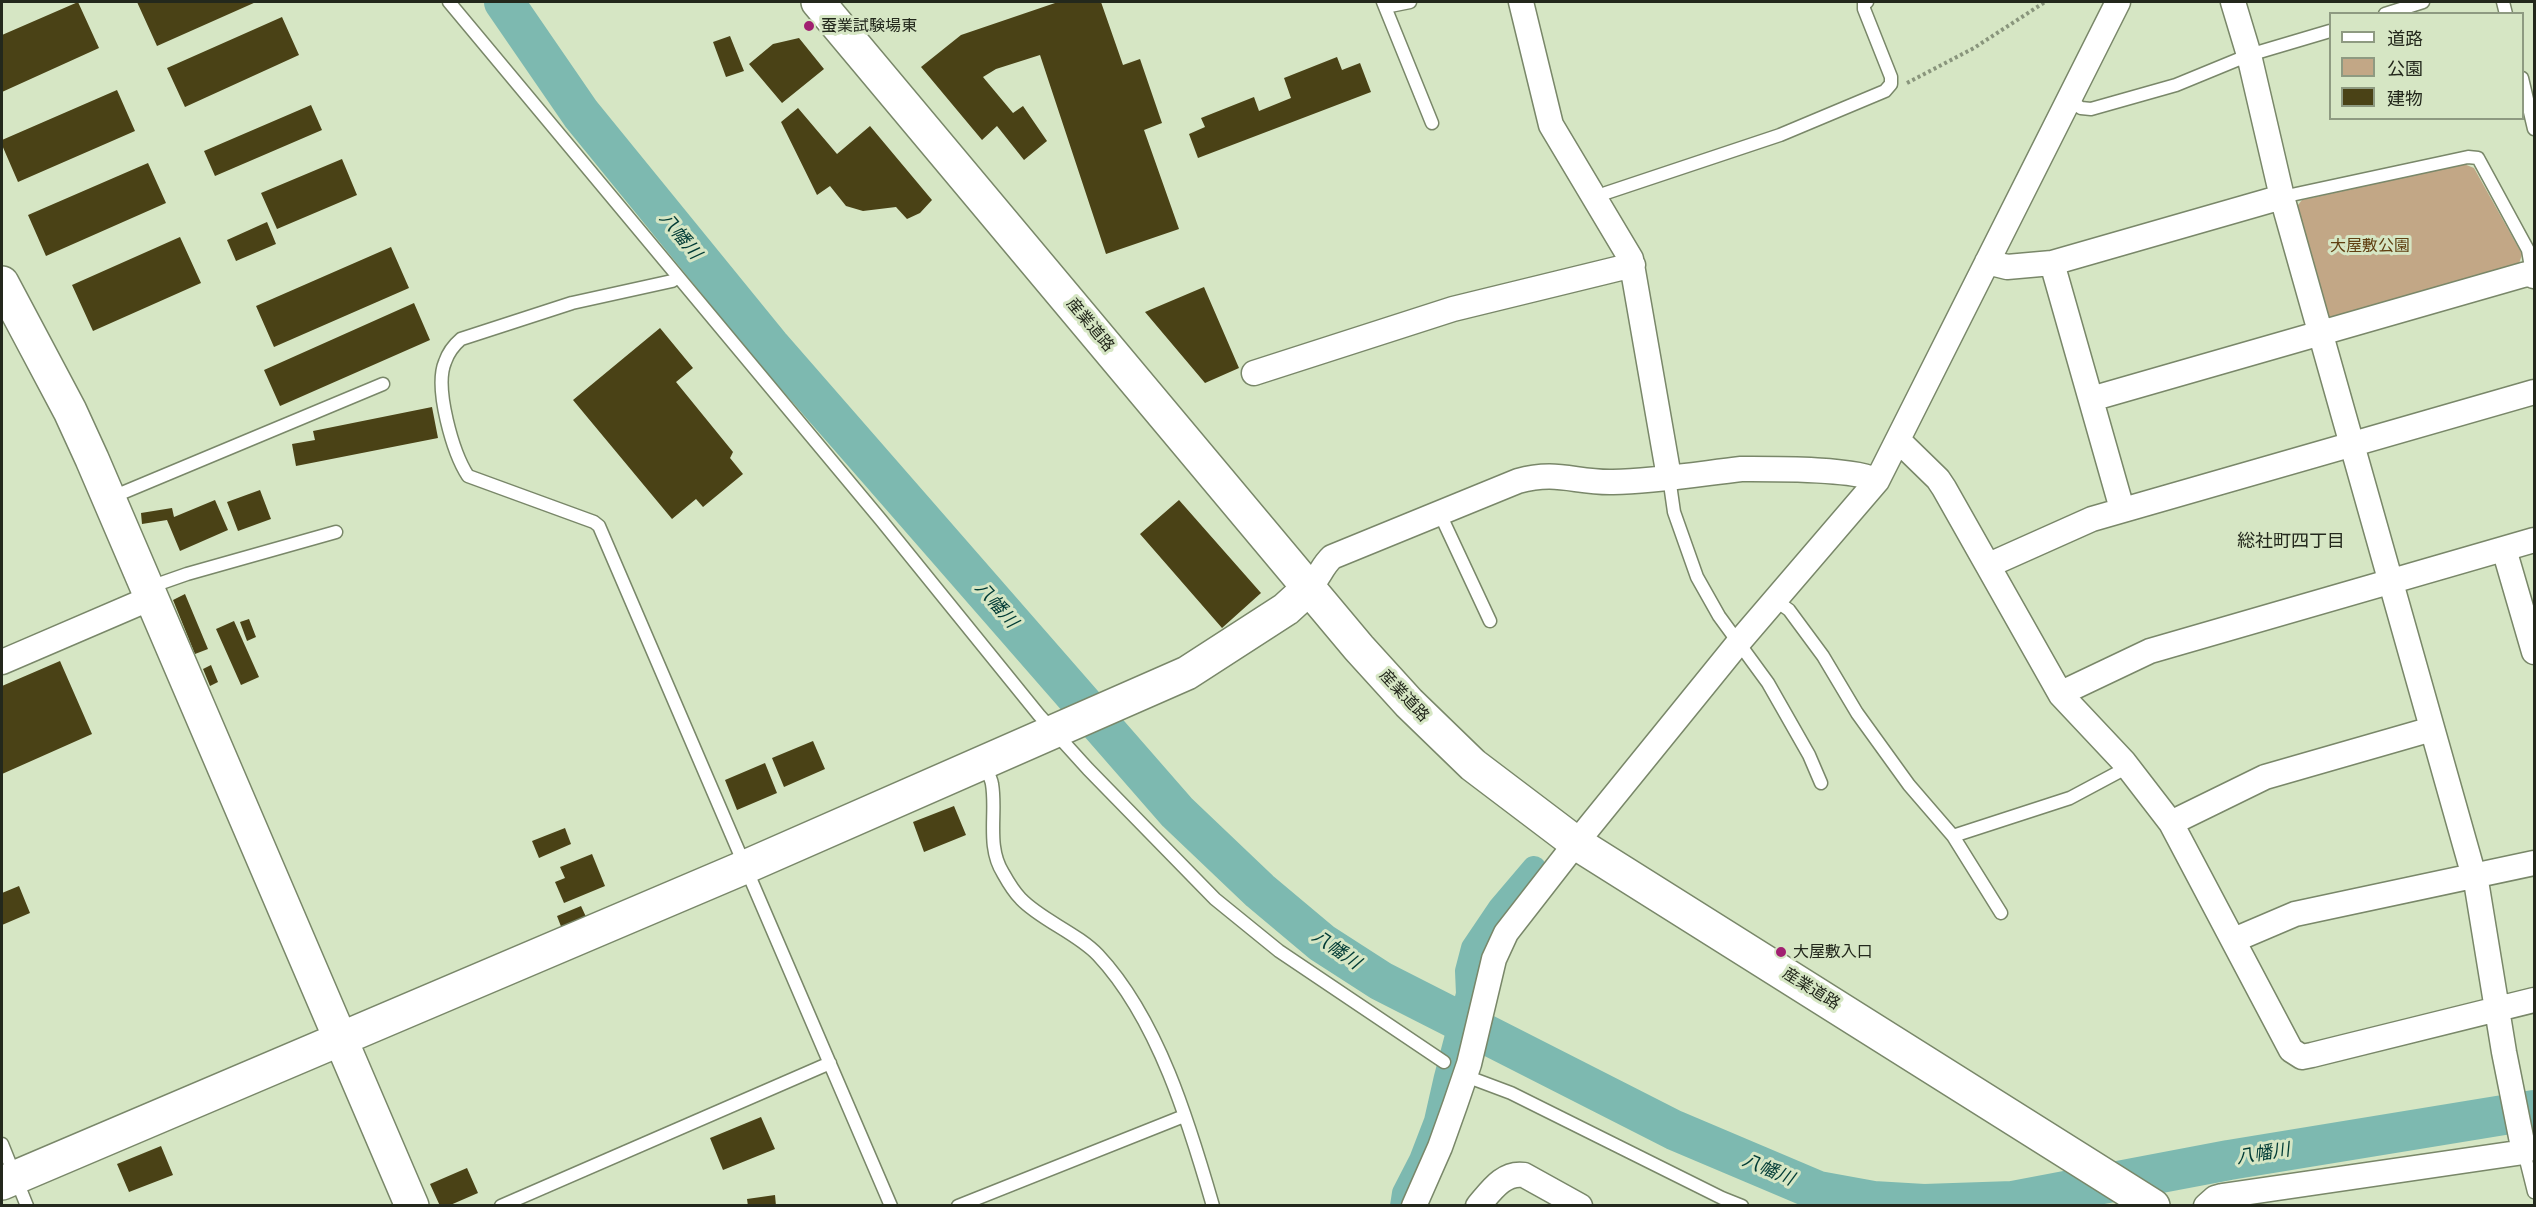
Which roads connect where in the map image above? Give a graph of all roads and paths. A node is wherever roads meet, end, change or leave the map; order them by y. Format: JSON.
{"nodes":[{"id":1,"x":449,"y":2,"type":"edge"},
{"id":2,"x":818,"y":2,"type":"edge"},
{"id":3,"x":1410,"y":2,"type":"edge"},
{"id":4,"x":1521,"y":2,"type":"edge"},
{"id":5,"x":1867,"y":2,"type":"edge"},
{"id":6,"x":2045,"y":2,"type":"edge"},
{"id":7,"x":2118,"y":2,"type":"edge"},
{"id":8,"x":2233,"y":2,"type":"edge"},
{"id":9,"x":2423,"y":2,"type":"edge"},
{"id":10,"x":1384,"y":4,"type":"edge"},
{"id":11,"x":2391,"y":12,"type":"edge"},
{"id":12,"x":2329,"y":32,"type":"edge"},
{"id":13,"x":2249,"y":56,"type":"junction"},
{"id":14,"x":2524,"y":82,"type":"edge"},
{"id":15,"x":1891,"y":84,"type":"junction"},
{"id":16,"x":2069,"y":100,"type":"junction"},
{"id":17,"x":1432,"y":123,"type":"dead end"},
{"id":18,"x":2535,"y":129,"type":"edge"},
{"id":19,"x":2282,"y":197,"type":"junction"},
{"id":20,"x":1597,"y":200,"type":"junction"},
{"id":21,"x":1987,"y":262,"type":"junction"},
{"id":22,"x":2052,"y":263,"type":"junction"},
{"id":23,"x":1633,"y":265,"type":"junction"},
{"id":24,"x":2533,"y":274,"type":"edge"},
{"id":25,"x":678,"y":276,"type":"junction"},
{"id":26,"x":2,"y":283,"type":"edge"},
{"id":27,"x":2321,"y":333,"type":"junction"},
{"id":28,"x":1254,"y":373,"type":"dead end"},
{"id":29,"x":383,"y":384,"type":"dead end"},
{"id":30,"x":2535,"y":392,"type":"edge"},
{"id":31,"x":2091,"y":399,"type":"junction"},
{"id":32,"x":1898,"y":440,"type":"junction"},
{"id":33,"x":2351,"y":445,"type":"junction"},
{"id":34,"x":1669,"y":477,"type":"junction"},
{"id":35,"x":1877,"y":481,"type":"junction"},
{"id":36,"x":109,"y":499,"type":"junction"},
{"id":37,"x":2122,"y":509,"type":"junction"},
{"id":38,"x":1440,"y":514,"type":"junction"},
{"id":39,"x":336,"y":532,"type":"dead end"},
{"id":40,"x":2535,"y":540,"type":"edge"},
{"id":41,"x":2504,"y":549,"type":"junction"},
{"id":42,"x":1989,"y":565,"type":"junction"},
{"id":43,"x":2391,"y":582,"type":"junction"},
{"id":44,"x":1310,"y":588,"type":"junction"},
{"id":45,"x":149,"y":593,"type":"junction"},
{"id":46,"x":1775,"y":600,"type":"junction"},
{"id":47,"x":1490,"y":621,"type":"dead end"},
{"id":48,"x":1739,"y":642,"type":"junction"},
{"id":49,"x":2535,"y":652,"type":"edge"},
{"id":50,"x":2,"y":662,"type":"edge"},
{"id":51,"x":2061,"y":695,"type":"junction"},
{"id":52,"x":1058,"y":729,"type":"junction"},
{"id":53,"x":2432,"y":729,"type":"junction"},
{"id":54,"x":982,"y":762,"type":"junction"},
{"id":55,"x":2128,"y":767,"type":"junction"},
{"id":56,"x":1821,"y":783,"type":"dead end"},
{"id":57,"x":2170,"y":823,"type":"junction"},
{"id":58,"x":1953,"y":836,"type":"junction"},
{"id":59,"x":1576,"y":843,"type":"junction"},
{"id":60,"x":2535,"y":863,"type":"edge"},
{"id":61,"x":745,"y":867,"type":"junction"},
{"id":62,"x":2474,"y":876,"type":"junction"},
{"id":63,"x":2001,"y":913,"type":"dead end"},
{"id":64,"x":2234,"y":940,"type":"junction"},
{"id":65,"x":2535,"y":1000,"type":"edge"},
{"id":66,"x":2497,"y":1008,"type":"junction"},
{"id":67,"x":342,"y":1040,"type":"junction"},
{"id":68,"x":830,"y":1063,"type":"junction"},
{"id":69,"x":1458,"y":1067,"type":"junction"},
{"id":70,"x":1184,"y":1116,"type":"junction"},
{"id":71,"x":2,"y":1144,"type":"edge"},
{"id":72,"x":2527,"y":1149,"type":"edge"},
{"id":73,"x":14,"y":1189,"type":"edge"},
{"id":74,"x":2535,"y":1192,"type":"edge"},
{"id":75,"x":2143,"y":1203,"type":"edge"},
{"id":76,"x":412,"y":1206,"type":"edge"},
{"id":77,"x":501,"y":1206,"type":"edge"},
{"id":78,"x":891,"y":1206,"type":"edge"},
{"id":79,"x":958,"y":1206,"type":"edge"},
{"id":80,"x":1213,"y":1206,"type":"edge"},
{"id":81,"x":1414,"y":1206,"type":"edge"},
{"id":82,"x":1478,"y":1206,"type":"edge"},
{"id":83,"x":1580,"y":1206,"type":"edge"},
{"id":84,"x":1742,"y":1206,"type":"edge"},
{"id":85,"x":2206,"y":1206,"type":"edge"}],
"edges":[{"from":1,"to":25,"type":"lane"},
{"from":2,"to":44,"type":"street","name":"産業道路"},
{"from":3,"to":10,"type":"lane"},
{"from":4,"to":20,"type":"street"},
{"from":5,"to":15,"type":"lane"},
{"from":6,"to":15,"type":"path"},
{"from":7,"to":16,"type":"street"},
{"from":8,"to":13,"type":"street"},
{"from":9,"to":11,"type":"lane"},
{"from":10,"to":17,"type":"lane"},
{"from":12,"to":13,"type":"lane"},
{"from":13,"to":16,"type":"lane"},
{"from":13,"to":19,"type":"street"},
{"from":14,"to":18,"type":"lane"},
{"from":15,"to":20,"type":"lane"},
{"from":16,"to":21,"type":"street"},
{"from":19,"to":22,"type":"street"},
{"from":19,"to":24,"type":"lane"},
{"from":19,"to":27,"type":"street"},
{"from":20,"to":23,"type":"street"},
{"from":21,"to":22,"type":"street"},
{"from":21,"to":32,"type":"street"},
{"from":22,"to":31,"type":"street"},
{"from":23,"to":28,"type":"street"},
{"from":23,"to":34,"type":"street"},
{"from":24,"to":27,"type":"street"},
{"from":25,"to":52,"type":"lane"},
{"from":25,"to":61,"type":"lane"},
{"from":26,"to":36,"type":"street"},
{"from":27,"to":31,"type":"street"},
{"from":27,"to":33,"type":"street"},
{"from":29,"to":36,"type":"lane"},
{"from":30,"to":33,"type":"street"},
{"from":31,"to":37,"type":"street"},
{"from":32,"to":35,"type":"street"},
{"from":32,"to":42,"type":"street"},
{"from":33,"to":37,"type":"street"},
{"from":33,"to":43,"type":"street"},
{"from":34,"to":35,"type":"street"},
{"from":34,"to":38,"type":"street"},
{"from":34,"to":48,"type":"lane"},
{"from":35,"to":46,"type":"street"},
{"from":36,"to":45,"type":"street"},
{"from":37,"to":42,"type":"street"},
{"from":38,"to":44,"type":"street"},
{"from":38,"to":47,"type":"lane"},
{"from":39,"to":45,"type":"lane"},
{"from":40,"to":41,"type":"street"},
{"from":41,"to":43,"type":"street"},
{"from":41,"to":49,"type":"street"},
{"from":42,"to":51,"type":"street"},
{"from":43,"to":51,"type":"street"},
{"from":43,"to":53,"type":"street"},
{"from":44,"to":52,"type":"street"},
{"from":44,"to":59,"type":"street","name":"産業道路"},
{"from":45,"to":50,"type":"street"},
{"from":45,"to":67,"type":"street"},
{"from":46,"to":48,"type":"street"},
{"from":46,"to":58,"type":"lane"},
{"from":48,"to":56,"type":"lane"},
{"from":48,"to":59,"type":"street"},
{"from":51,"to":55,"type":"street"},
{"from":52,"to":54,"type":"street"},
{"from":52,"to":69,"type":"lane"},
{"from":53,"to":57,"type":"street"},
{"from":53,"to":62,"type":"street"},
{"from":54,"to":61,"type":"street"},
{"from":54,"to":70,"type":"lane"},
{"from":55,"to":57,"type":"street"},
{"from":55,"to":58,"type":"lane"},
{"from":57,"to":64,"type":"street"},
{"from":58,"to":63,"type":"lane"},
{"from":59,"to":69,"type":"street"},
{"from":59,"to":75,"type":"street","name":"産業道路"},
{"from":60,"to":62,"type":"street"},
{"from":61,"to":67,"type":"street"},
{"from":61,"to":68,"type":"lane"},
{"from":62,"to":64,"type":"street"},
{"from":62,"to":66,"type":"street"},
{"from":64,"to":66,"type":"street"},
{"from":65,"to":66,"type":"street"},
{"from":66,"to":72,"type":"street"},
{"from":67,"to":73,"type":"street"},
{"from":67,"to":76,"type":"street"},
{"from":68,"to":77,"type":"lane"},
{"from":68,"to":78,"type":"lane"},
{"from":69,"to":81,"type":"street"},
{"from":69,"to":84,"type":"lane"},
{"from":70,"to":79,"type":"lane"},
{"from":70,"to":80,"type":"lane"},
{"from":71,"to":73,"type":"lane"},
{"from":72,"to":74,"type":"lane"},
{"from":72,"to":85,"type":"street"},
{"from":82,"to":83,"type":"street"}]}
